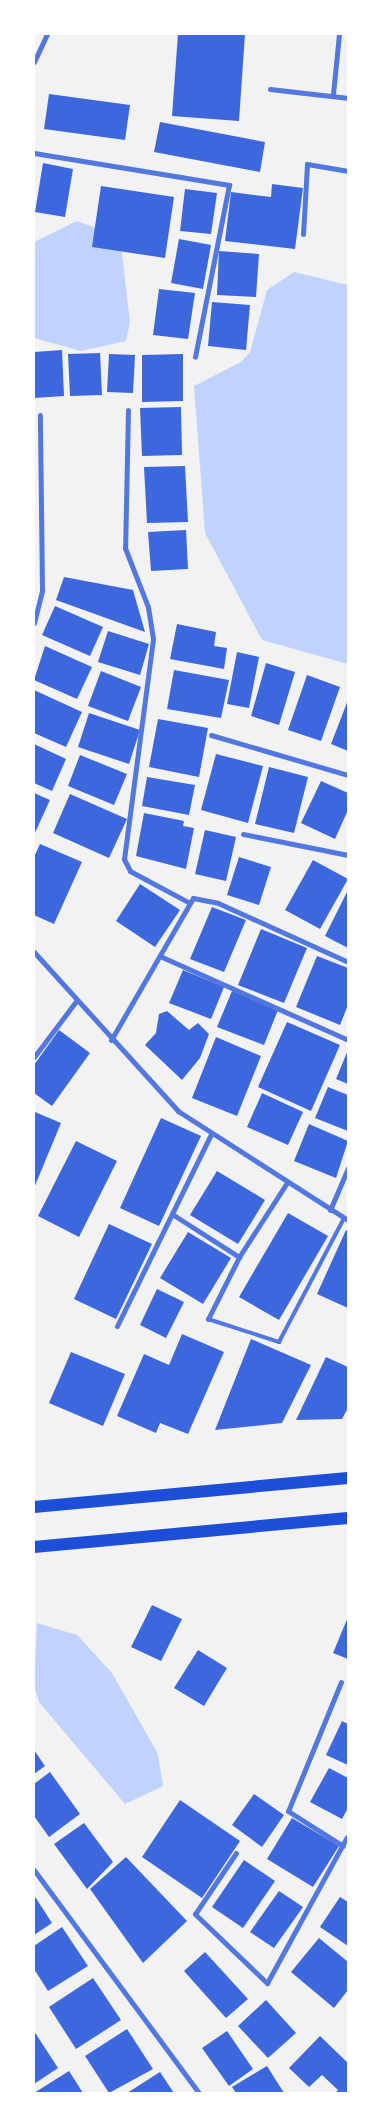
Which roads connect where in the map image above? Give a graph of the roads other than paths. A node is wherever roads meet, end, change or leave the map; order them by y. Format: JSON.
{"nodes":[{"id":1,"x":47,"y":34,"type":"edge"},
{"id":2,"x":339,"y":34,"type":"edge"},
{"id":3,"x":34,"y":62,"type":"edge"},
{"id":4,"x":270,"y":89,"type":"dead end"},
{"id":5,"x":333,"y":94,"type":"junction"},
{"id":6,"x":348,"y":98,"type":"edge"},
{"id":7,"x":34,"y":153,"type":"edge"},
{"id":8,"x":348,"y":170,"type":"edge"},
{"id":9,"x":303,"y":234,"type":"dead end"},
{"id":10,"x":195,"y":357,"type":"dead end"},
{"id":11,"x":128,"y":410,"type":"dead end"},
{"id":12,"x":40,"y":415,"type":"dead end"},
{"id":13,"x":34,"y":623,"type":"edge"},
{"id":14,"x":211,"y":735,"type":"dead end"},
{"id":15,"x":348,"y":775,"type":"edge"},
{"id":16,"x":243,"y":834,"type":"dead end"},
{"id":17,"x":348,"y":855,"type":"edge"},
{"id":18,"x":188,"y":902,"type":"junction"},
{"id":19,"x":34,"y":952,"type":"edge"},
{"id":20,"x":162,"y":957,"type":"junction"},
{"id":21,"x":348,"y":962,"type":"edge"},
{"id":22,"x":77,"y":1000,"type":"junction"},
{"id":23,"x":111,"y":1040,"type":"junction"},
{"id":24,"x":348,"y":1040,"type":"edge"},
{"id":25,"x":34,"y":1057,"type":"edge"},
{"id":26,"x":210,"y":1136,"type":"junction"},
{"id":27,"x":348,"y":1168,"type":"edge"},
{"id":28,"x":286,"y":1184,"type":"junction"},
{"id":29,"x":330,"y":1210,"type":"junction"},
{"id":30,"x":172,"y":1214,"type":"junction"},
{"id":31,"x":346,"y":1219,"type":"edge"},
{"id":32,"x":239,"y":1257,"type":"junction"},
{"id":33,"x":208,"y":1319,"type":"joint"},
{"id":34,"x":117,"y":1326,"type":"dead end"},
{"id":35,"x":347,"y":1475,"type":"edge"},
{"id":36,"x":34,"y":1507,"type":"edge"},
{"id":37,"x":348,"y":1518,"type":"edge"},
{"id":38,"x":34,"y":1548,"type":"edge"},
{"id":39,"x":341,"y":1682,"type":"dead end"},
{"id":40,"x":348,"y":1837,"type":"edge"},
{"id":41,"x":343,"y":1846,"type":"junction"},
{"id":42,"x":236,"y":1853,"type":"dead end"},
{"id":43,"x":34,"y":1870,"type":"edge"},
{"id":44,"x":199,"y":2093,"type":"edge"}],
"edges":[{"from":1,"to":3,"type":"street"},
{"from":2,"to":5,"type":"street"},
{"from":4,"to":5,"type":"street"},
{"from":5,"to":6,"type":"street"},
{"from":7,"to":10,"type":"street"},
{"from":8,"to":9,"type":"street"},
{"from":11,"to":18,"type":"street"},
{"from":12,"to":13,"type":"street"},
{"from":14,"to":15,"type":"street"},
{"from":16,"to":17,"type":"street"},
{"from":18,"to":20,"type":"street"},
{"from":18,"to":21,"type":"street"},
{"from":19,"to":22,"type":"street"},
{"from":20,"to":23,"type":"street"},
{"from":20,"to":24,"type":"street"},
{"from":22,"to":23,"type":"street"},
{"from":22,"to":25,"type":"street"},
{"from":23,"to":26,"type":"street"},
{"from":26,"to":28,"type":"street"},
{"from":26,"to":30,"type":"street"},
{"from":27,"to":29,"type":"street"},
{"from":28,"to":29,"type":"street"},
{"from":28,"to":32,"type":"street"},
{"from":29,"to":31,"type":"street"},
{"from":30,"to":32,"type":"street"},
{"from":30,"to":34,"type":"street"},
{"from":31,"to":33,"type":"lane"},
{"from":32,"to":33,"type":"street"},
{"from":35,"to":36,"type":"main road"},
{"from":37,"to":38,"type":"main road"},
{"from":39,"to":41,"type":"street"},
{"from":40,"to":41,"type":"street"},
{"from":41,"to":42,"type":"street"},
{"from":43,"to":44,"type":"street"}]}
